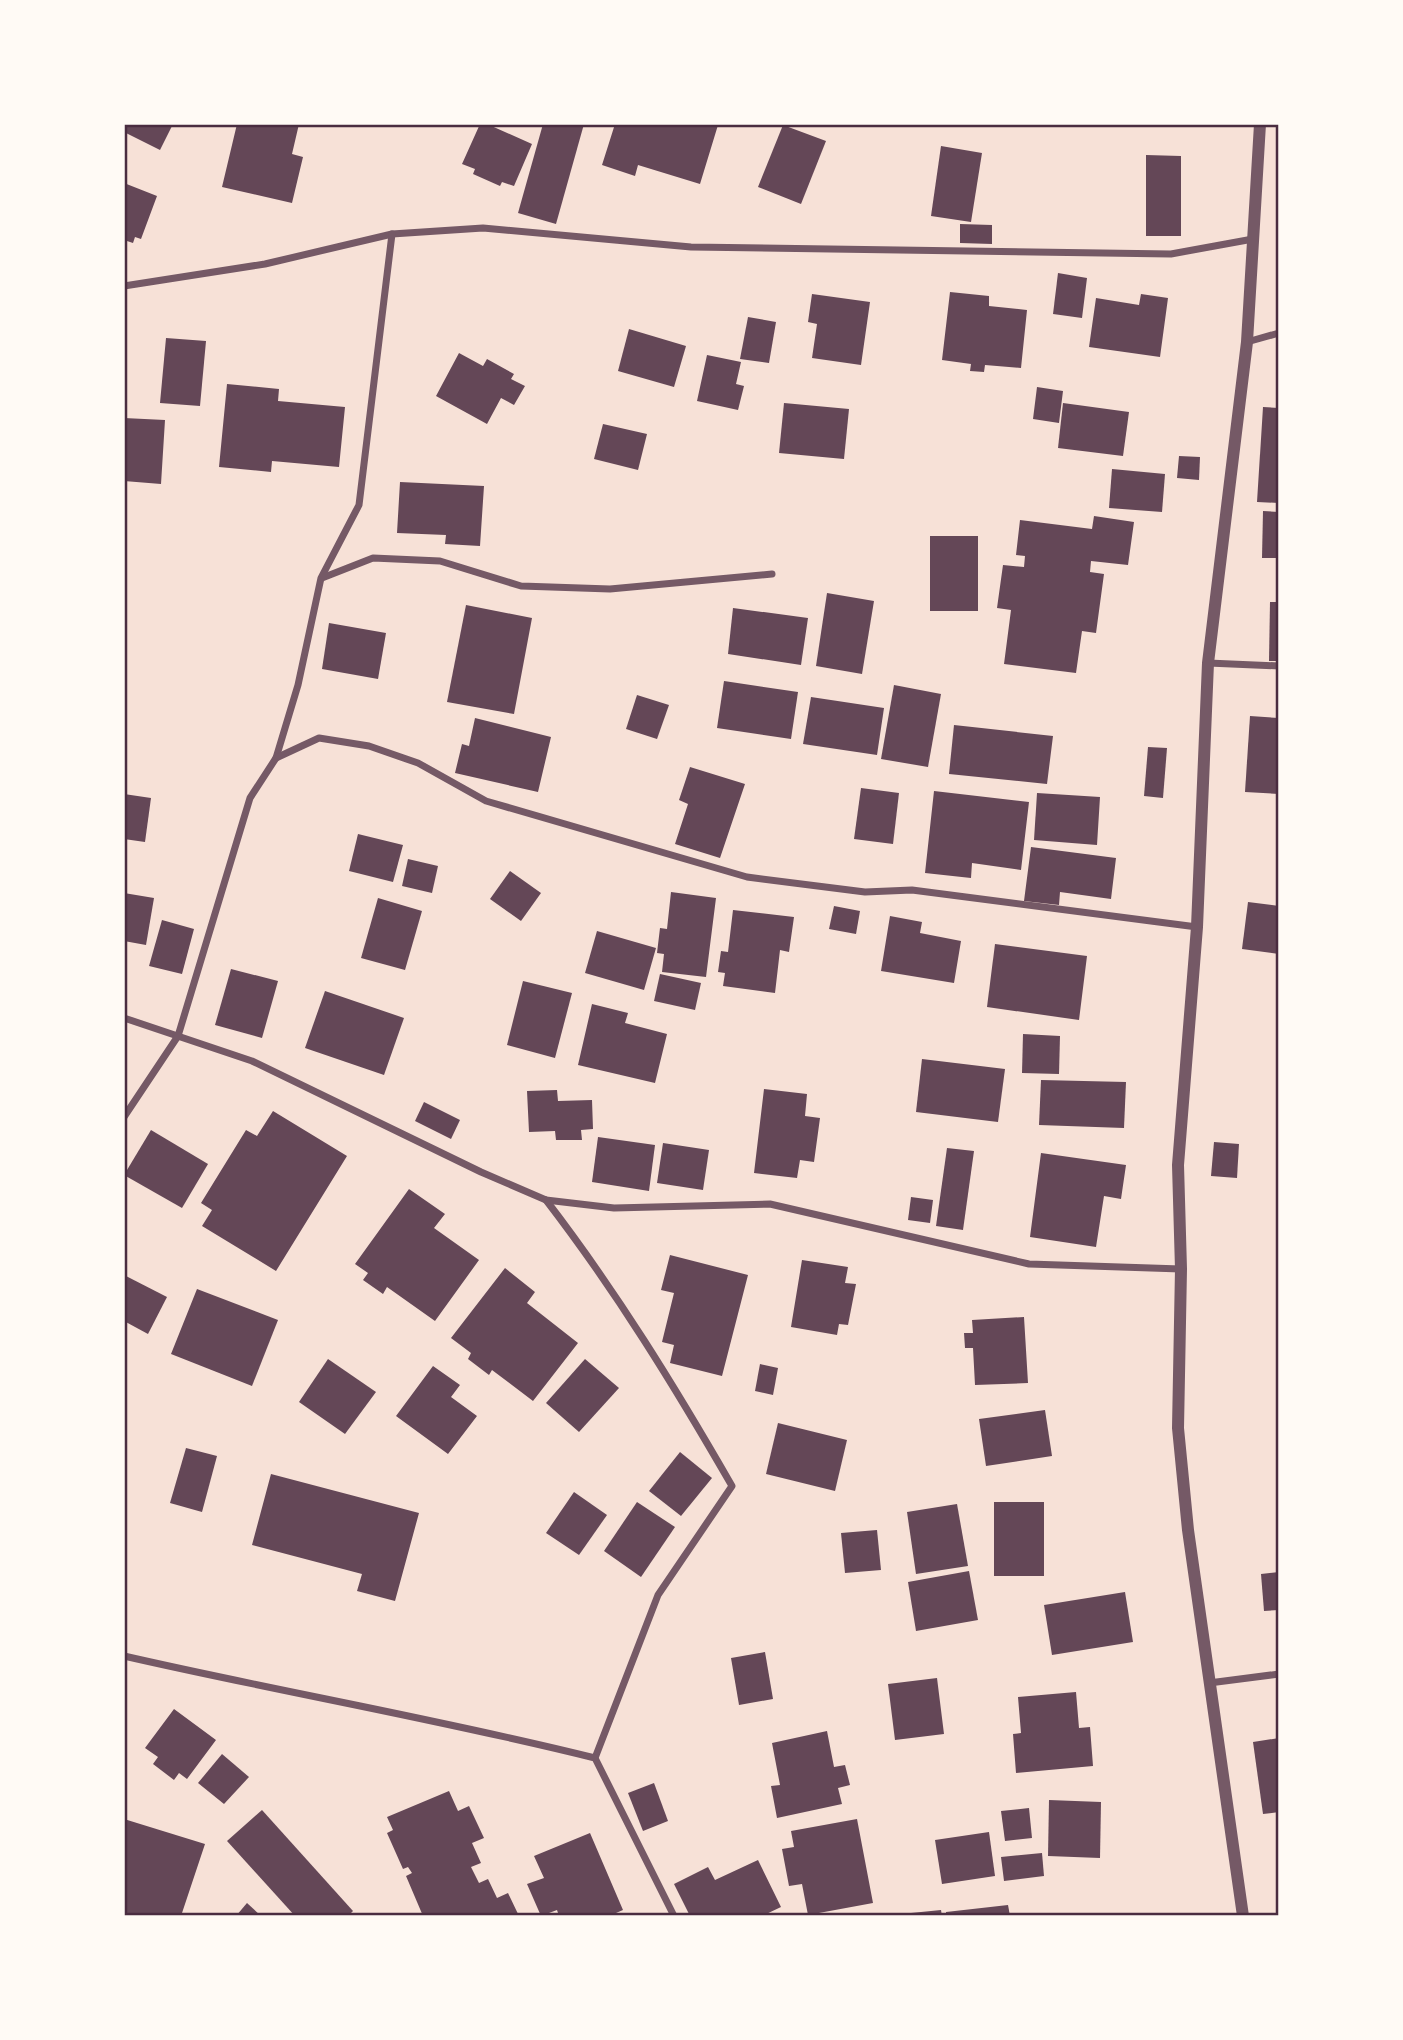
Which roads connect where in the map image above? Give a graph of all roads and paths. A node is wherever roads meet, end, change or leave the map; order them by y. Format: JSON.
{"nodes":[{"id":1,"x":1260,"y":124,"type":"edge"},
{"id":2,"x":392,"y":234,"type":"junction"},
{"id":3,"x":1254,"y":239,"type":"junction"},
{"id":4,"x":124,"y":286,"type":"edge"},
{"id":5,"x":1279,"y":333,"type":"edge"},
{"id":6,"x":1247,"y":342,"type":"junction"},
{"id":7,"x":772,"y":574,"type":"dead end"},
{"id":8,"x":321,"y":578,"type":"junction"},
{"id":9,"x":1208,"y":663,"type":"junction"},
{"id":10,"x":1279,"y":666,"type":"edge"},
{"id":11,"x":276,"y":758,"type":"junction"},
{"id":12,"x":1197,"y":927,"type":"junction"},
{"id":13,"x":124,"y":1018,"type":"edge"},
{"id":14,"x":178,"y":1036,"type":"junction"},
{"id":15,"x":124,"y":1117,"type":"edge"},
{"id":16,"x":546,"y":1200,"type":"junction"},
{"id":17,"x":1181,"y":1269,"type":"junction"},
{"id":18,"x":124,"y":1656,"type":"edge"},
{"id":19,"x":1279,"y":1674,"type":"edge"},
{"id":20,"x":1209,"y":1683,"type":"junction"},
{"id":21,"x":595,"y":1758,"type":"junction"},
{"id":22,"x":674,"y":1916,"type":"edge"},
{"id":23,"x":1243,"y":1916,"type":"edge"}],
"edges":[{"from":1,"to":3,"type":"street"},
{"from":2,"to":3,"type":"street"},
{"from":2,"to":4,"type":"street"},
{"from":2,"to":8,"type":"street"},
{"from":3,"to":6,"type":"street"},
{"from":5,"to":6,"type":"street"},
{"from":6,"to":9,"type":"street"},
{"from":7,"to":8,"type":"street"},
{"from":8,"to":11,"type":"street"},
{"from":9,"to":10,"type":"street"},
{"from":9,"to":12,"type":"street"},
{"from":11,"to":12,"type":"street"},
{"from":11,"to":14,"type":"street"},
{"from":12,"to":17,"type":"street"},
{"from":13,"to":14,"type":"street"},
{"from":14,"to":15,"type":"street"},
{"from":14,"to":16,"type":"street"},
{"from":16,"to":17,"type":"street"},
{"from":16,"to":21,"type":"street"},
{"from":17,"to":20,"type":"street"},
{"from":18,"to":21,"type":"street"},
{"from":19,"to":20,"type":"street"},
{"from":20,"to":23,"type":"street"},
{"from":21,"to":22,"type":"street"}]}
